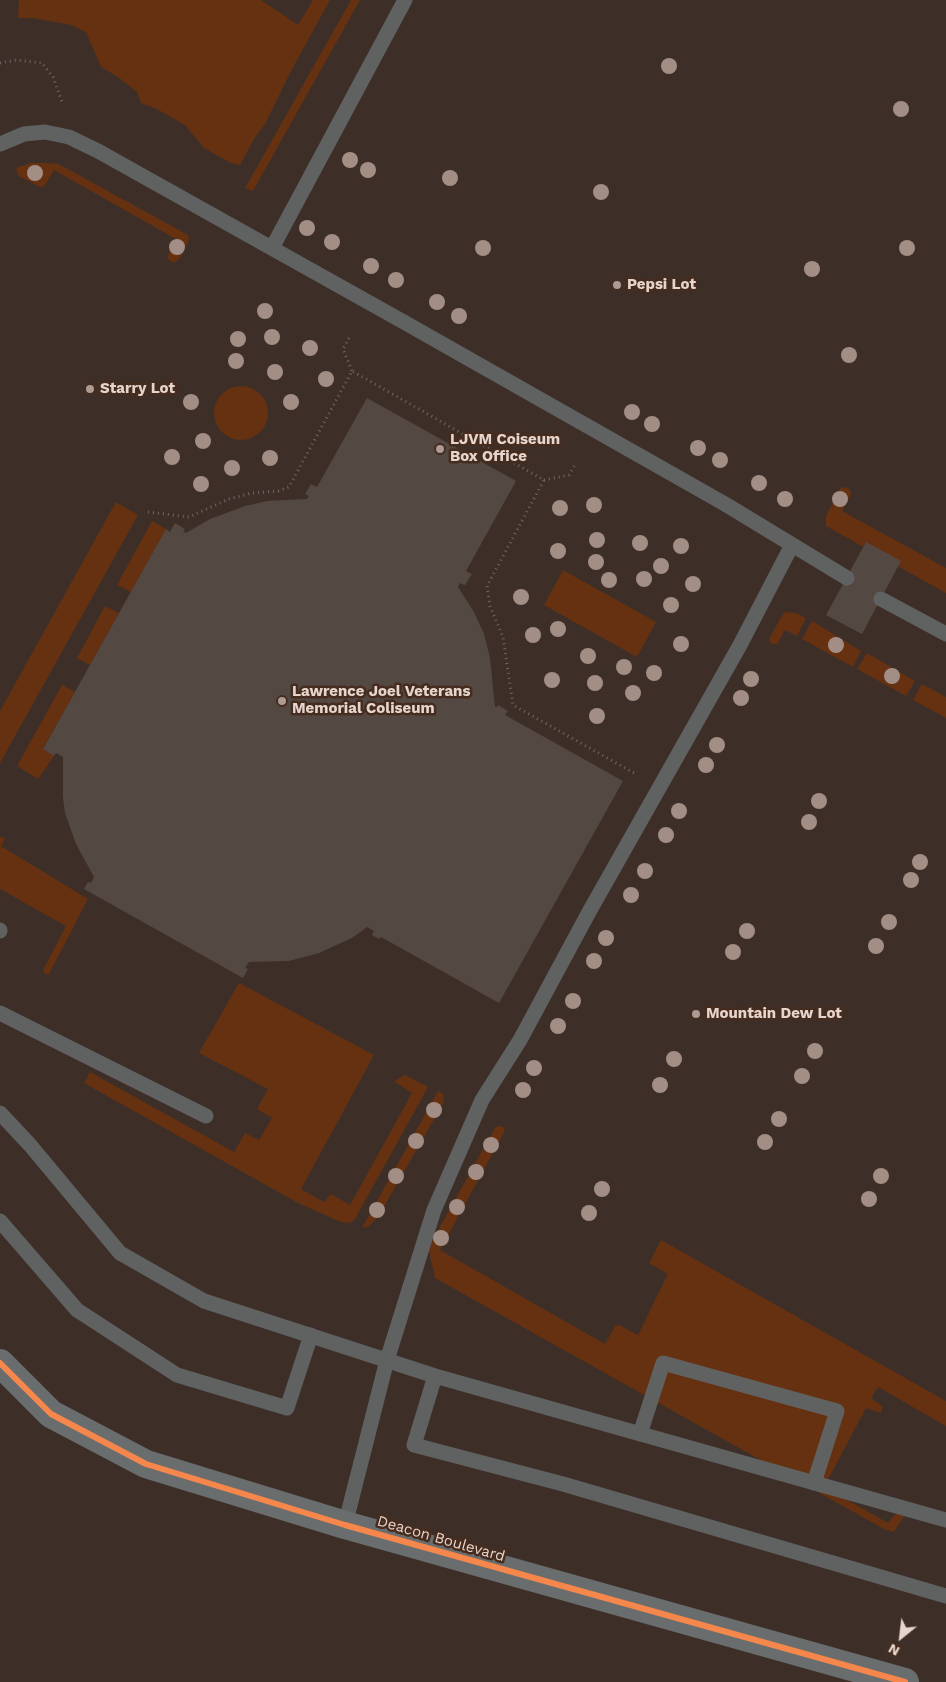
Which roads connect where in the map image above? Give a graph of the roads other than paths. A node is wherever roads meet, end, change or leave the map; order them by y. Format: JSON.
{"nodes":[{"id":1,"x":405,"y":0,"type":"edge"},
{"id":2,"x":0,"y":144,"type":"edge"},
{"id":3,"x":272,"y":248,"type":"junction"},
{"id":4,"x":792,"y":544,"type":"junction"},
{"id":5,"x":847,"y":578,"type":"dead end"},
{"id":6,"x":881,"y":599,"type":"dead end"},
{"id":7,"x":946,"y":634,"type":"edge"},
{"id":8,"x":0,"y":1013,"type":"edge"},
{"id":9,"x":0,"y":1113,"type":"edge"},
{"id":10,"x":206,"y":1116,"type":"dead end"},
{"id":11,"x":0,"y":1221,"type":"edge"},
{"id":12,"x":311,"y":1335,"type":"junction"},
{"id":13,"x":388,"y":1360,"type":"junction"},
{"id":14,"x":0,"y":1362,"type":"edge"},
{"id":15,"x":435,"y":1376,"type":"junction"},
{"id":16,"x":640,"y":1434,"type":"junction"},
{"id":17,"x":814,"y":1483,"type":"junction"},
{"id":18,"x":946,"y":1520,"type":"edge"},
{"id":19,"x":345,"y":1525,"type":"junction"},
{"id":20,"x":946,"y":1596,"type":"edge"},
{"id":21,"x":905,"y":1682,"type":"edge"}],
"edges":[{"from":1,"to":3,"type":"lane"},
{"from":2,"to":3,"type":"lane"},
{"from":3,"to":4,"type":"lane"},
{"from":4,"to":5,"type":"lane"},
{"from":4,"to":13,"type":"lane"},
{"from":6,"to":7,"type":"lane"},
{"from":8,"to":10,"type":"lane"},
{"from":9,"to":12,"type":"lane"},
{"from":11,"to":12,"type":"lane"},
{"from":12,"to":13,"type":"lane"},
{"from":13,"to":15,"type":"lane"},
{"from":13,"to":19,"type":"lane"},
{"from":14,"to":19,"type":"street","name":"Deacon Boulevard"},
{"from":15,"to":16,"type":"lane"},
{"from":15,"to":20,"type":"lane"},
{"from":16,"to":17,"type":"lane"},
{"from":16,"to":17,"type":"lane"},
{"from":17,"to":18,"type":"lane"},
{"from":19,"to":21,"type":"street","name":"Deacon Boulevard"}]}
